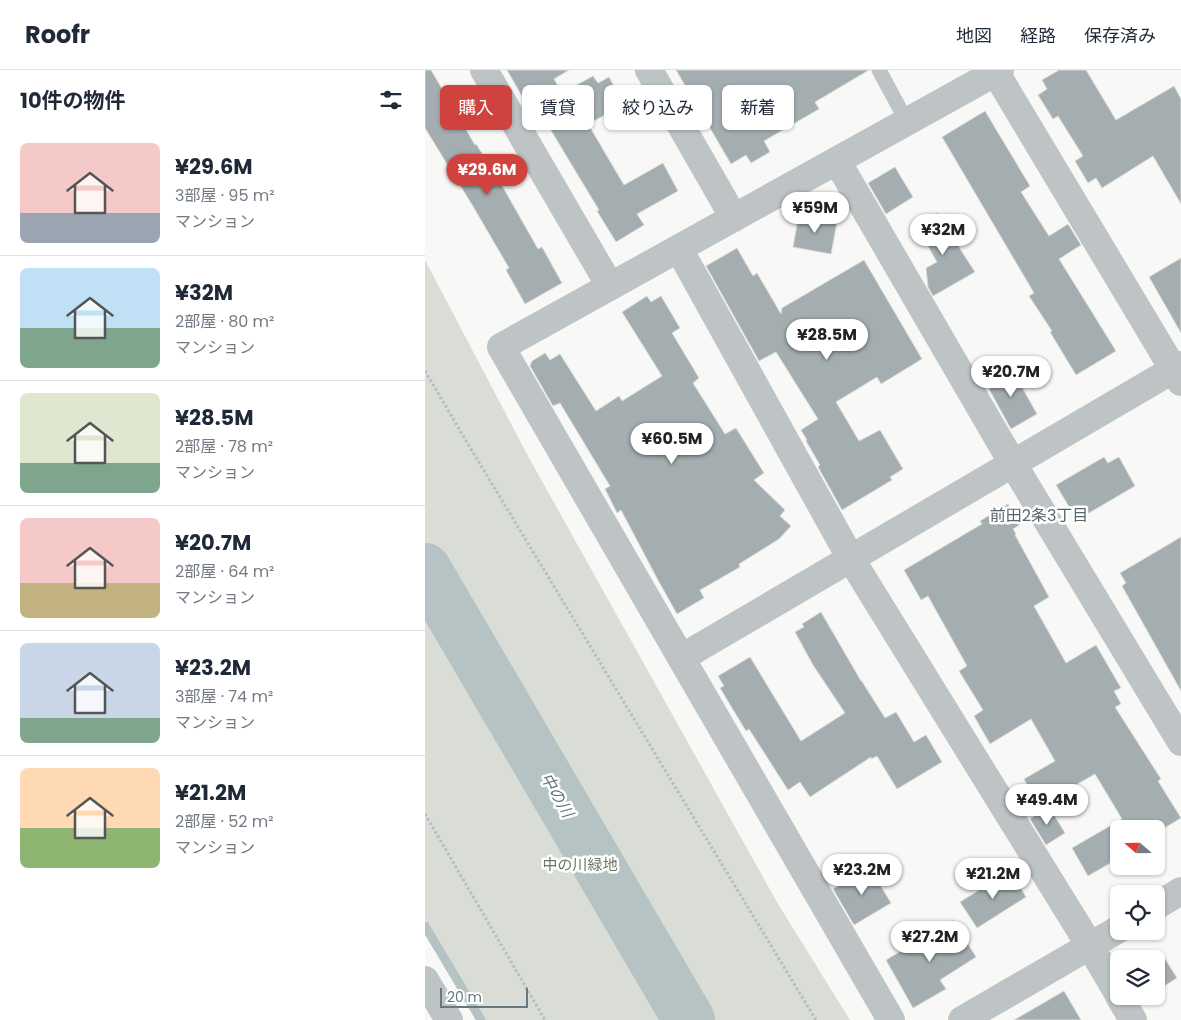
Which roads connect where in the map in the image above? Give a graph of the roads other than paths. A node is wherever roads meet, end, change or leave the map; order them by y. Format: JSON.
{"nodes":[{"id":1,"x":484,"y":70,"type":"edge"},
{"id":2,"x":649,"y":70,"type":"edge"},
{"id":3,"x":879,"y":70,"type":"edge"},
{"id":4,"x":998,"y":71,"type":"edge"},
{"id":5,"x":907,"y":122,"type":"junction"},
{"id":6,"x":837,"y":161,"type":"junction"},
{"id":7,"x":734,"y":218,"type":"junction"},
{"id":8,"x":679,"y":249,"type":"junction"},
{"id":9,"x":610,"y":286,"type":"junction"},
{"id":10,"x":1179,"y":372,"type":"edge"},
{"id":11,"x":1013,"y":464,"type":"junction"},
{"id":12,"x":851,"y":559,"type":"junction"},
{"id":13,"x":681,"y":658,"type":"junction"},
{"id":14,"x":1181,"y":742,"type":"edge"},
{"id":15,"x":1181,"y":891,"type":"edge"},
{"id":16,"x":1165,"y":901,"type":"edge"},
{"id":17,"x":1110,"y":934,"type":"edge"},
{"id":18,"x":1090,"y":946,"type":"junction"},
{"id":19,"x":425,"y":980,"type":"edge"},
{"id":20,"x":1110,"y":980,"type":"edge"},
{"id":21,"x":1124,"y":1005,"type":"edge"},
{"id":22,"x":446,"y":1019,"type":"edge"},
{"id":23,"x":891,"y":1020,"type":"edge"},
{"id":24,"x":962,"y":1020,"type":"edge"},
{"id":25,"x":1133,"y":1020,"type":"edge"}],
"edges":[{"from":1,"to":9,"type":"street"},
{"from":2,"to":7,"type":"street"},
{"from":3,"to":5,"type":"lane"},
{"from":4,"to":5,"type":"street"},
{"from":4,"to":10,"type":"street"},
{"from":5,"to":6,"type":"street"},
{"from":6,"to":7,"type":"street"},
{"from":6,"to":11,"type":"street"},
{"from":7,"to":8,"type":"street"},
{"from":8,"to":9,"type":"street"},
{"from":8,"to":12,"type":"street"},
{"from":9,"to":13,"type":"street"},
{"from":10,"to":11,"type":"street"},
{"from":11,"to":12,"type":"street"},
{"from":11,"to":14,"type":"street"},
{"from":12,"to":13,"type":"street"},
{"from":12,"to":18,"type":"street"},
{"from":13,"to":23,"type":"street"},
{"from":15,"to":16,"type":"street"},
{"from":17,"to":18,"type":"street"},
{"from":18,"to":20,"type":"street"},
{"from":18,"to":24,"type":"street"},
{"from":19,"to":22,"type":"street"},
{"from":21,"to":25,"type":"street"}]}
